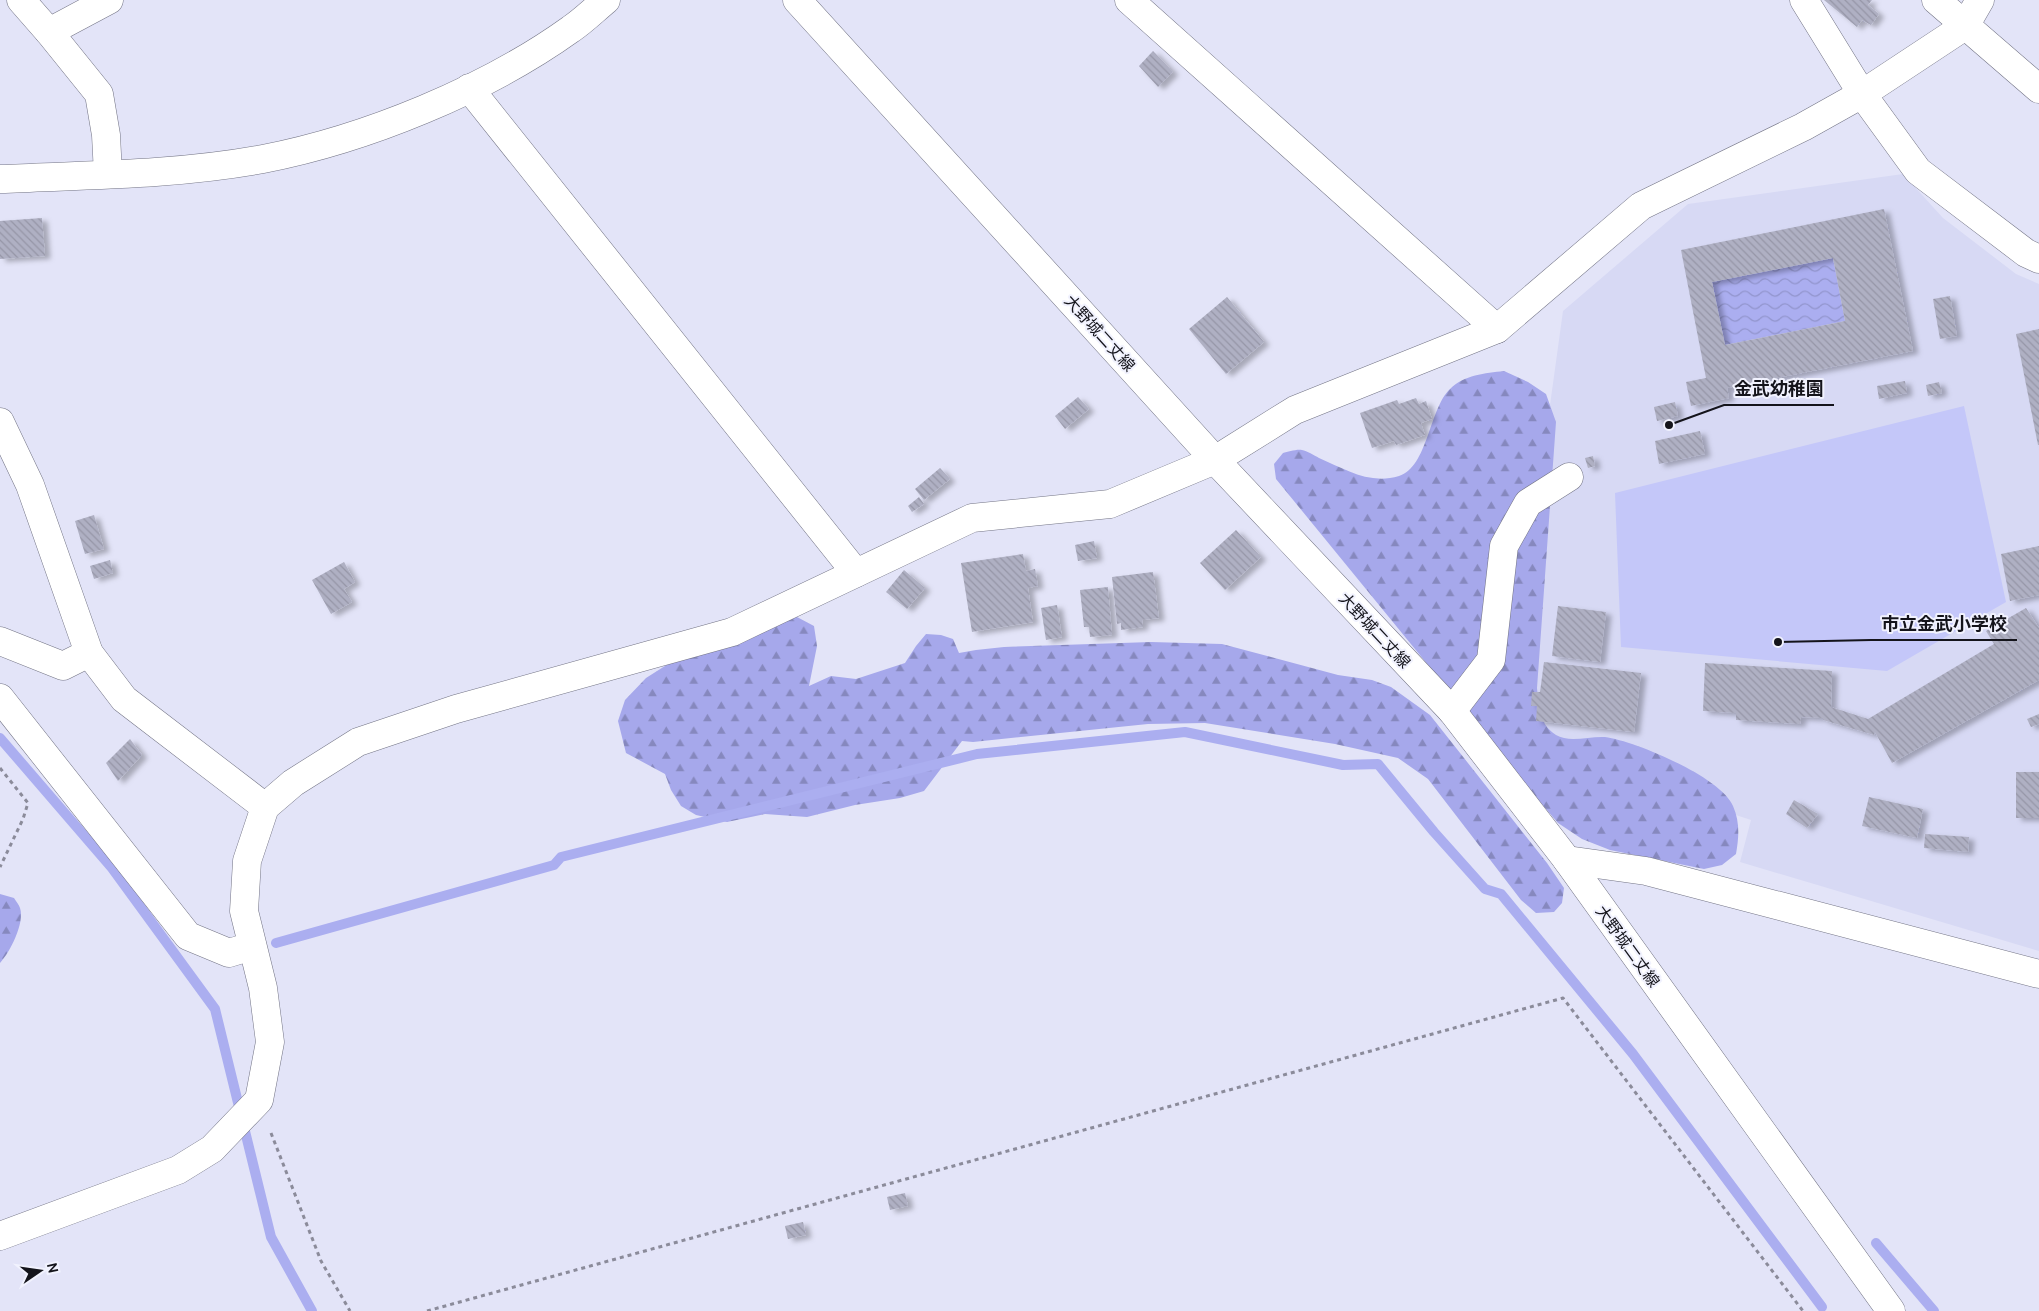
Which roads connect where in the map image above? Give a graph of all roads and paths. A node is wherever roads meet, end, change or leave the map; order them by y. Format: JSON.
{"nodes":[{"id":1,"x":22,"y":0,"type":"edge"},
{"id":2,"x":109,"y":0,"type":"edge"},
{"id":3,"x":606,"y":0,"type":"edge"},
{"id":4,"x":797,"y":0,"type":"edge"},
{"id":5,"x":1129,"y":0,"type":"edge"},
{"id":6,"x":1804,"y":0,"type":"edge"},
{"id":7,"x":1936,"y":0,"type":"edge"},
{"id":8,"x":1980,"y":0,"type":"edge"},
{"id":9,"x":1965,"y":26,"type":"junction"},
{"id":10,"x":49,"y":32,"type":"junction"},
{"id":11,"x":469,"y":88,"type":"junction"},
{"id":12,"x":2039,"y":90,"type":"edge"},
{"id":13,"x":1862,"y":94,"type":"junction"},
{"id":14,"x":108,"y":174,"type":"junction"},
{"id":15,"x":0,"y":179,"type":"edge"},
{"id":16,"x":2039,"y":259,"type":"edge"},
{"id":17,"x":1497,"y":329,"type":"junction"},
{"id":18,"x":0,"y":422,"type":"edge"},
{"id":19,"x":1215,"y":460,"type":"junction"},
{"id":20,"x":1569,"y":477,"type":"dead end"},
{"id":21,"x":856,"y":573,"type":"junction"},
{"id":22,"x":0,"y":641,"type":"edge"},
{"id":23,"x":89,"y":652,"type":"junction"},
{"id":24,"x":0,"y":698,"type":"edge"},
{"id":25,"x":1452,"y":711,"type":"junction"},
{"id":26,"x":0,"y":768,"type":"edge"},
{"id":27,"x":265,"y":807,"type":"junction"},
{"id":28,"x":1566,"y":860,"type":"junction"},
{"id":29,"x":0,"y":867,"type":"edge"},
{"id":30,"x":252,"y":946,"type":"junction"},
{"id":31,"x":2039,"y":974,"type":"edge"},
{"id":32,"x":258,"y":1100,"type":"junction"},
{"id":33,"x":0,"y":1236,"type":"edge"},
{"id":34,"x":350,"y":1311,"type":"edge"},
{"id":35,"x":427,"y":1311,"type":"edge"},
{"id":36,"x":1803,"y":1311,"type":"edge"},
{"id":37,"x":1891,"y":1311,"type":"edge"}],
"edges":[{"from":1,"to":10,"type":"street"},
{"from":2,"to":10,"type":"street"},
{"from":3,"to":11,"type":"street"},
{"from":4,"to":19,"type":"street","name":"大野城二丈線"},
{"from":5,"to":17,"type":"street"},
{"from":6,"to":13,"type":"street"},
{"from":7,"to":9,"type":"street"},
{"from":8,"to":9,"type":"street"},
{"from":9,"to":12,"type":"street"},
{"from":9,"to":13,"type":"street"},
{"from":10,"to":14,"type":"street"},
{"from":11,"to":14,"type":"street"},
{"from":11,"to":21,"type":"street"},
{"from":13,"to":16,"type":"street"},
{"from":13,"to":17,"type":"street"},
{"from":14,"to":15,"type":"street"},
{"from":17,"to":19,"type":"street"},
{"from":18,"to":23,"type":"street"},
{"from":19,"to":21,"type":"street"},
{"from":19,"to":25,"type":"street","name":"大野城二丈線"},
{"from":20,"to":25,"type":"street"},
{"from":21,"to":27,"type":"street"},
{"from":22,"to":23,"type":"street"},
{"from":23,"to":27,"type":"street"},
{"from":24,"to":30,"type":"street"},
{"from":25,"to":28,"type":"street","name":"大野城二丈線"},
{"from":26,"to":29,"type":"path"},
{"from":27,"to":30,"type":"street"},
{"from":28,"to":31,"type":"street"},
{"from":28,"to":37,"type":"street","name":"大野城二丈線"},
{"from":30,"to":32,"type":"street"},
{"from":32,"to":33,"type":"street"},
{"from":32,"to":34,"type":"path"},
{"from":35,"to":36,"type":"path"}]}
